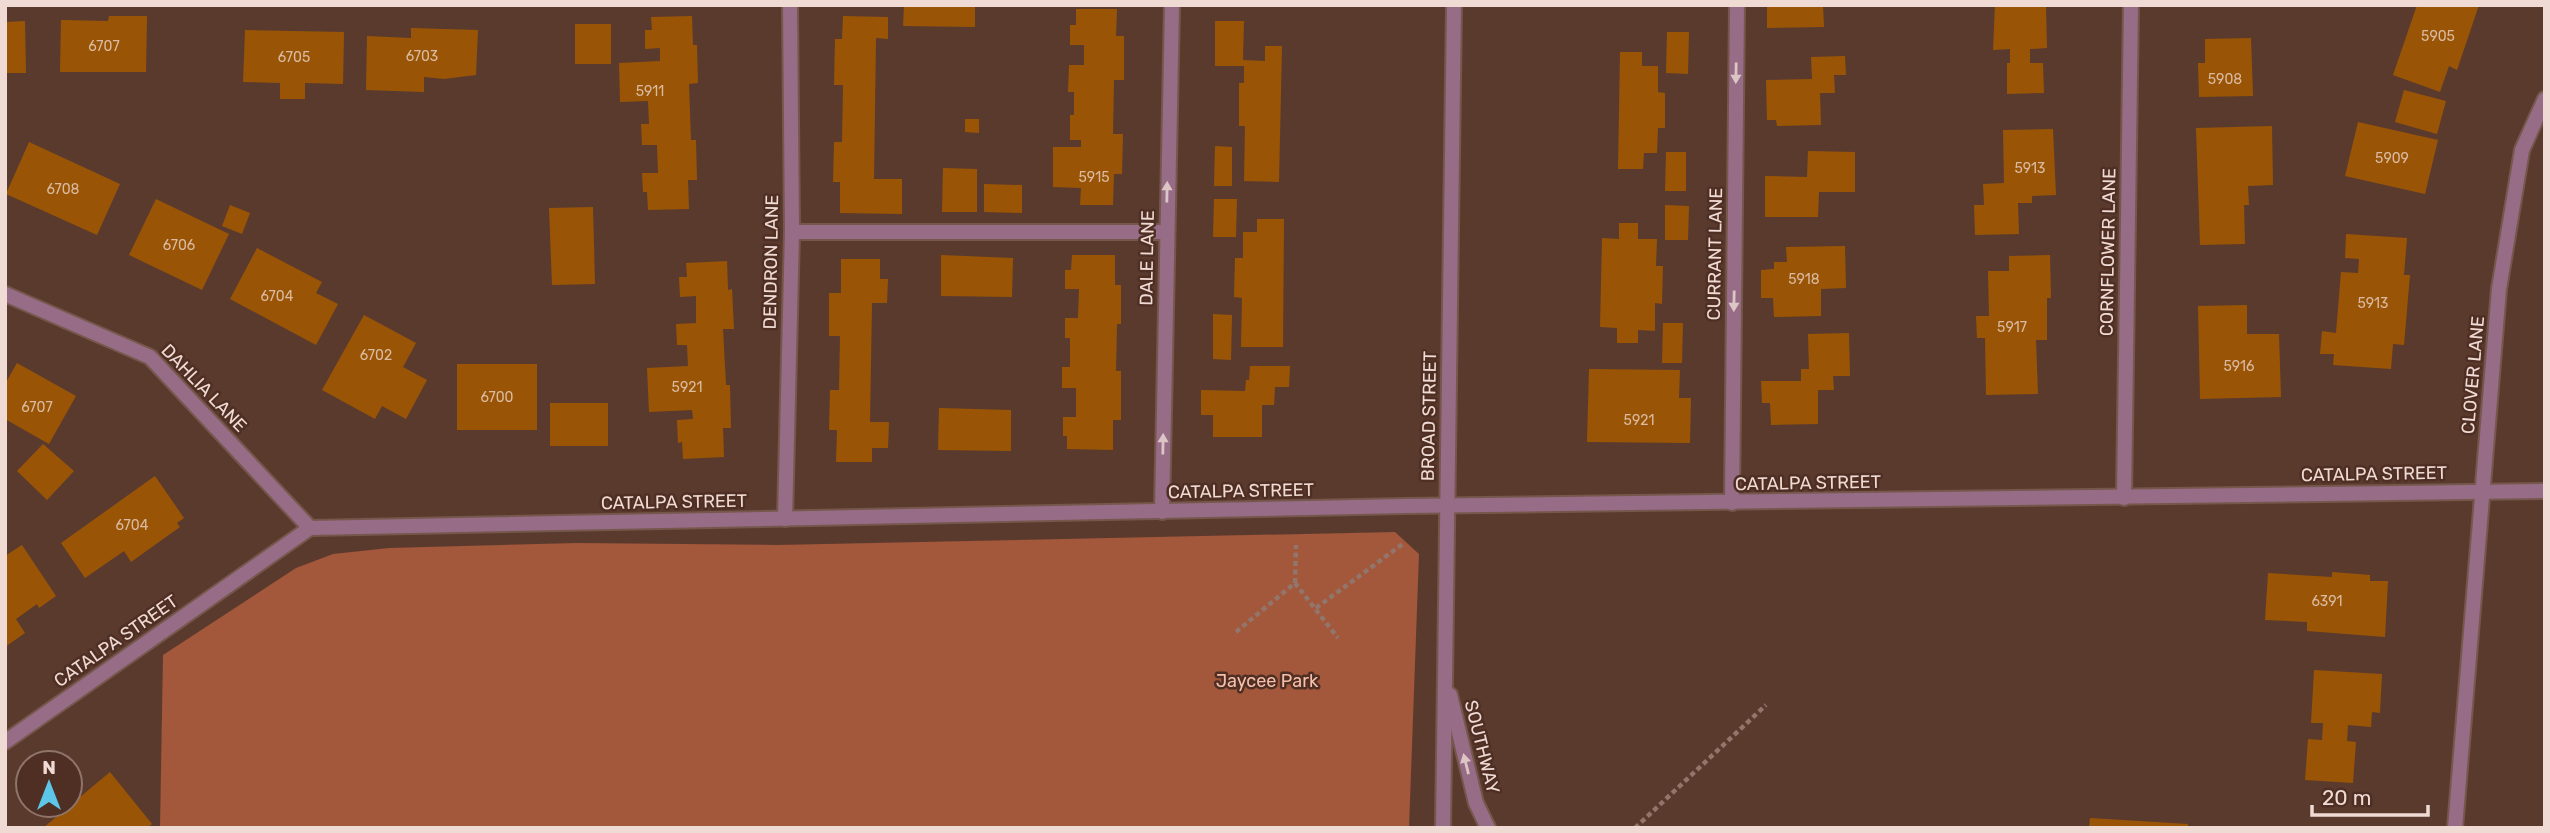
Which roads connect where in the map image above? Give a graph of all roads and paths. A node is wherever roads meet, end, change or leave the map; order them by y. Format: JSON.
{"nodes":[{"id":1,"x":790,"y":5,"type":"edge"},
{"id":2,"x":1172,"y":5,"type":"edge"},
{"id":3,"x":1454,"y":5,"type":"edge"},
{"id":4,"x":1737,"y":5,"type":"edge"},
{"id":5,"x":2131,"y":5,"type":"edge"},
{"id":6,"x":2545,"y":99,"type":"edge"},
{"id":7,"x":792,"y":232,"type":"junction"},
{"id":8,"x":1166,"y":232,"type":"junction"},
{"id":9,"x":5,"y":294,"type":"edge"},
{"id":10,"x":2482,"y":491,"type":"junction"},
{"id":11,"x":2545,"y":491,"type":"edge"},
{"id":12,"x":2124,"y":498,"type":"junction"},
{"id":13,"x":1732,"y":503,"type":"junction"},
{"id":14,"x":1447,"y":505,"type":"junction"},
{"id":15,"x":1162,"y":512,"type":"junction"},
{"id":16,"x":785,"y":519,"type":"junction"},
{"id":17,"x":310,"y":528,"type":"junction"},
{"id":18,"x":1404,"y":543,"type":"dead end"},
{"id":19,"x":1296,"y":545,"type":"dead end"},
{"id":20,"x":1295,"y":583,"type":"junction"},
{"id":21,"x":1316,"y":608,"type":"junction"},
{"id":22,"x":1236,"y":632,"type":"dead end"},
{"id":23,"x":1338,"y":638,"type":"dead end"},
{"id":24,"x":1444,"y":674,"type":"junction"},
{"id":25,"x":1766,"y":705,"type":"dead end"},
{"id":26,"x":5,"y":742,"type":"edge"},
{"id":27,"x":1443,"y":828,"type":"edge"},
{"id":28,"x":1488,"y":828,"type":"edge"},
{"id":29,"x":1635,"y":828,"type":"edge"},
{"id":30,"x":2455,"y":828,"type":"edge"}],
"edges":[{"from":1,"to":7,"type":"street","name":"DENDRON LANE"},
{"from":8,"to":2,"type":"street","name":"DALE LANE","one_way":true},
{"from":3,"to":14,"type":"street","name":"BROAD STREET"},
{"from":4,"to":13,"type":"street","name":"CURRANT LANE","one_way":true},
{"from":5,"to":12,"type":"street","name":"CORNFLOWER LANE"},
{"from":6,"to":10,"type":"street","name":"CLOVER LANE"},
{"from":7,"to":8,"type":"street"},
{"from":7,"to":16,"type":"street","name":"DENDRON LANE"},
{"from":15,"to":8,"type":"street","name":"DALE LANE","one_way":true},
{"from":9,"to":17,"type":"street","name":"DAHLIA LANE"},
{"from":10,"to":11,"type":"street","name":"CATALPA STREET"},
{"from":10,"to":12,"type":"street","name":"CATALPA STREET"},
{"from":10,"to":30,"type":"street","name":"CLOVER LANE"},
{"from":12,"to":13,"type":"street","name":"CATALPA STREET"},
{"from":13,"to":14,"type":"street","name":"CATALPA STREET"},
{"from":14,"to":15,"type":"street","name":"CATALPA STREET"},
{"from":14,"to":24,"type":"street","name":"BROAD STREET"},
{"from":15,"to":16,"type":"street","name":"CATALPA STREET"},
{"from":16,"to":17,"type":"street","name":"CATALPA STREET"},
{"from":17,"to":26,"type":"street","name":"CATALPA STREET"},
{"from":18,"to":21,"type":"path"},
{"from":19,"to":20,"type":"path"},
{"from":20,"to":21,"type":"path"},
{"from":20,"to":22,"type":"path"},
{"from":21,"to":23,"type":"path"},
{"from":24,"to":27,"type":"street","name":"BROAD STREET"},
{"from":28,"to":24,"type":"street","name":"SOUTHWAY","one_way":true},
{"from":25,"to":29,"type":"path"}]}
